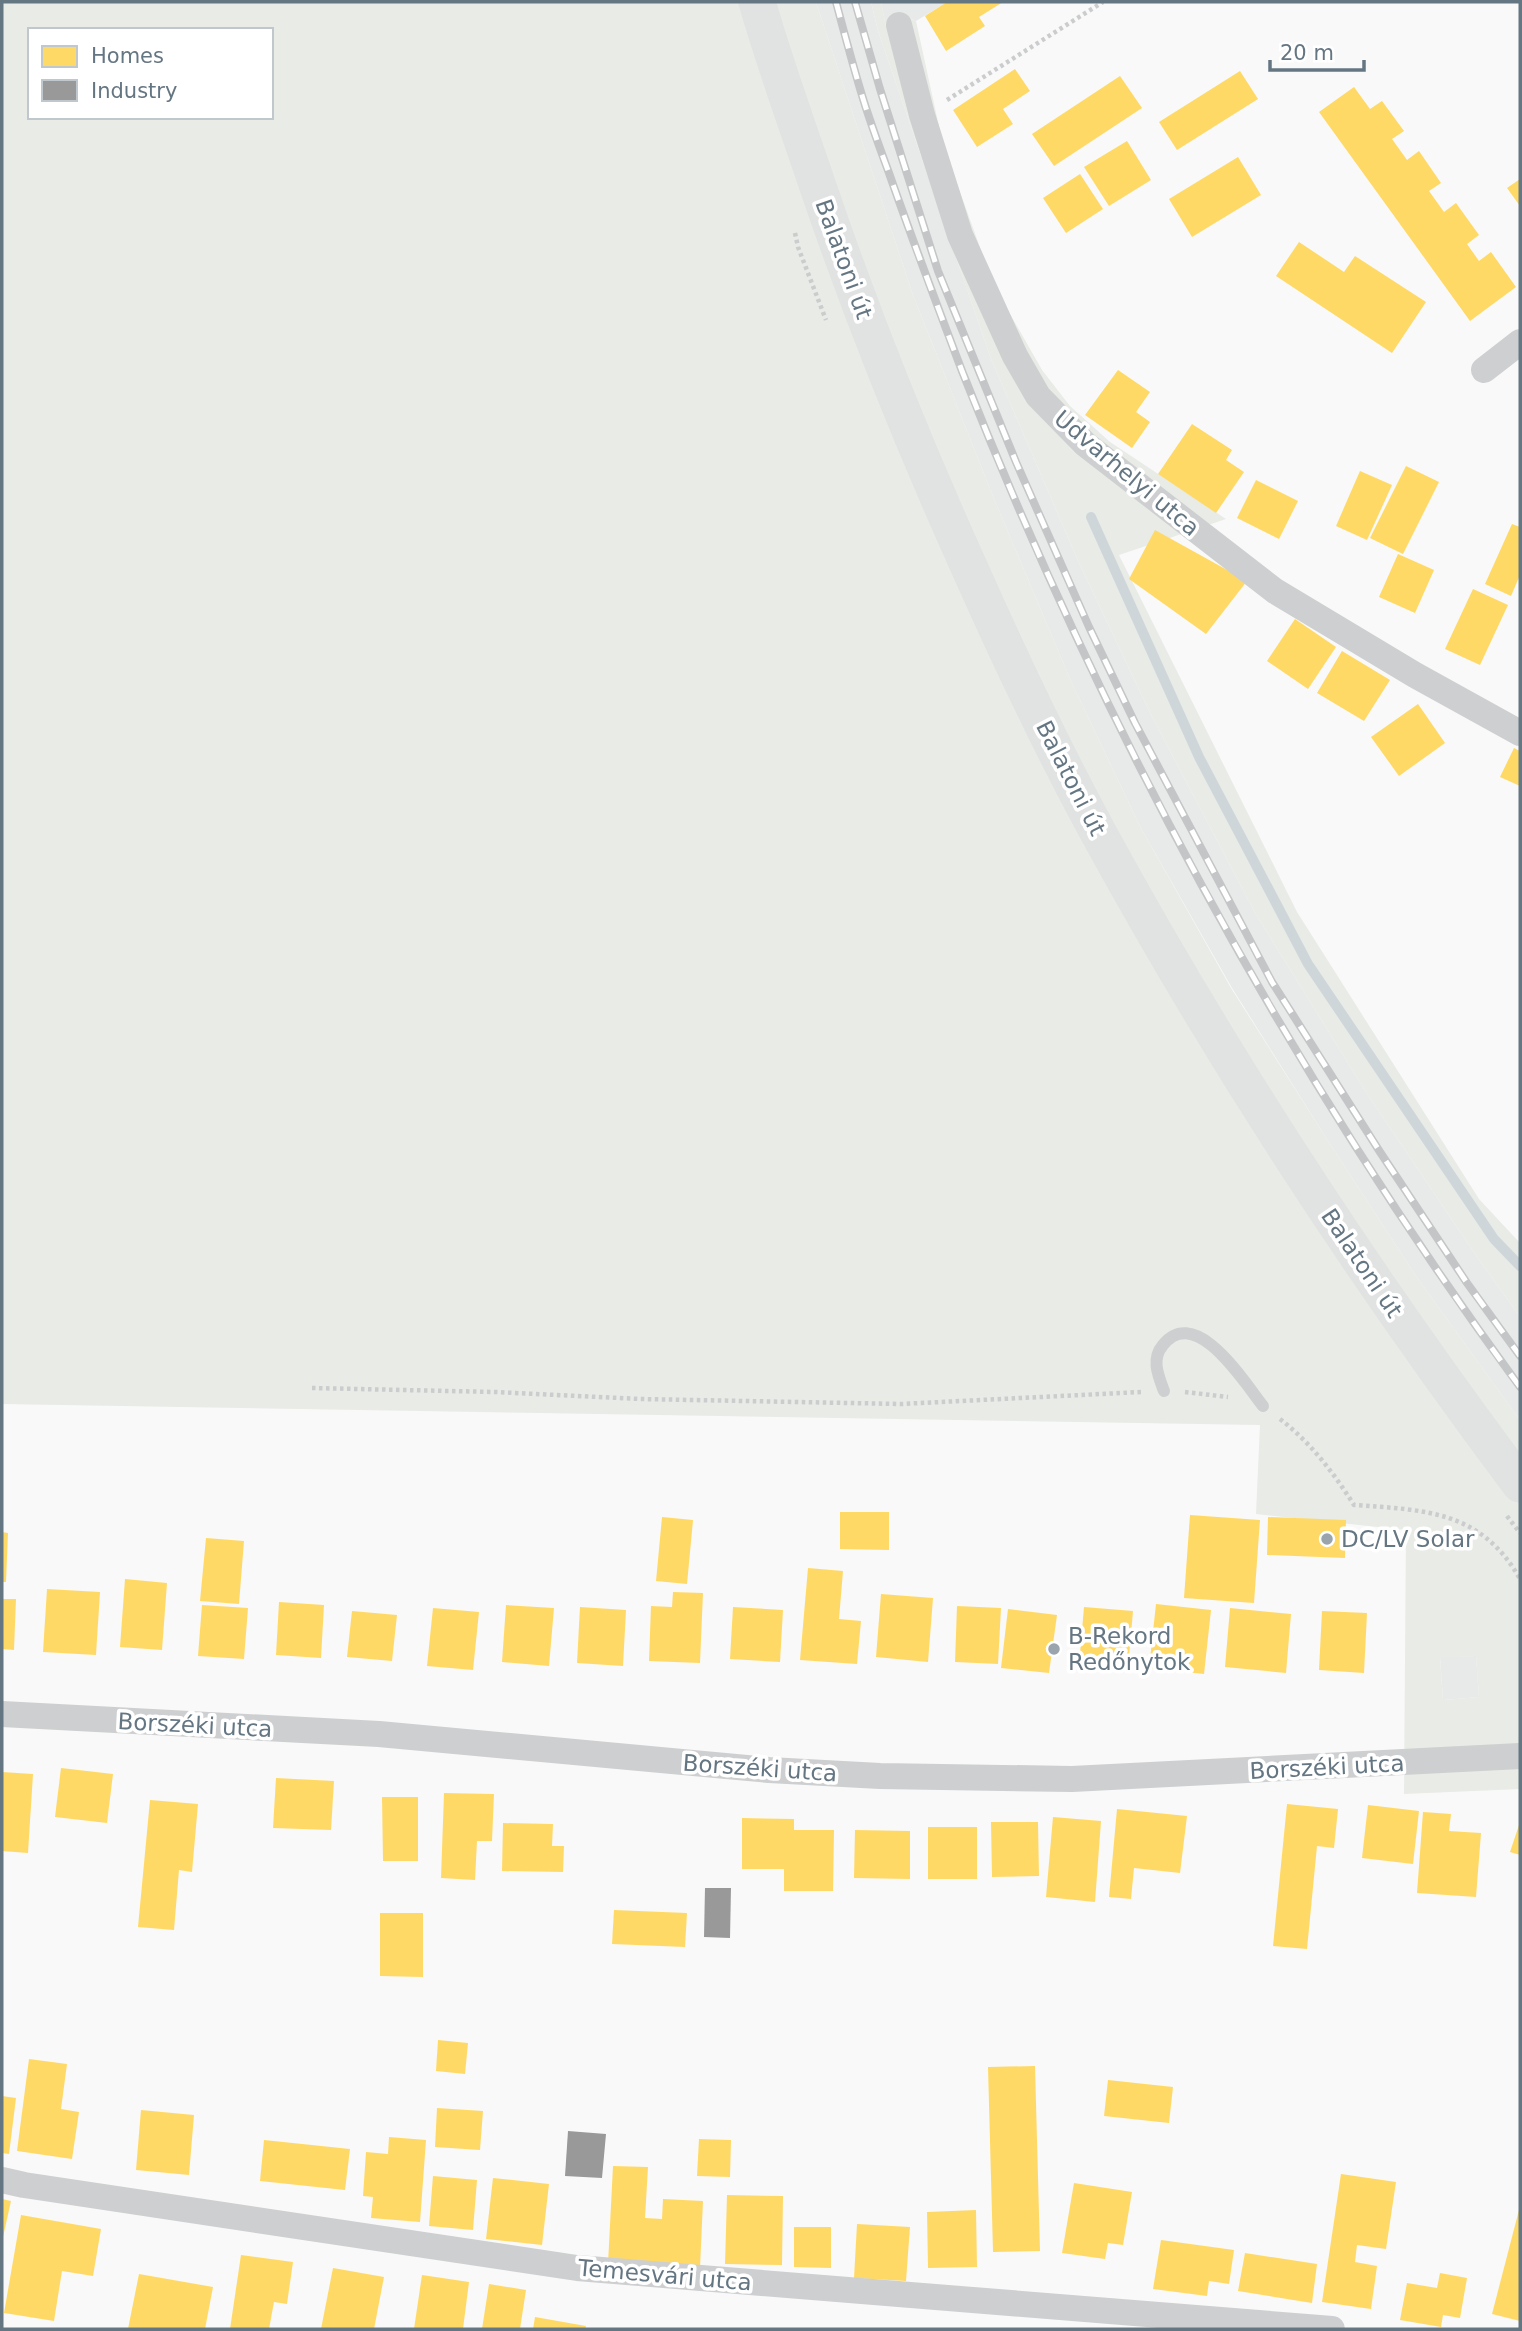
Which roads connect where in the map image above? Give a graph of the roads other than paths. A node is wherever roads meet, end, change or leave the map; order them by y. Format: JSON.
{"nodes":[{"id":1,"x":757,"y":2,"type":"edge"},
{"id":2,"x":899,"y":25,"type":"dead end"},
{"id":3,"x":1520,"y":342,"type":"edge"},
{"id":4,"x":1484,"y":370,"type":"dead end"},
{"id":5,"x":1520,"y":733,"type":"edge"},
{"id":6,"x":1164,"y":1391,"type":"road end"},
{"id":7,"x":1263,"y":1406,"type":"road end"},
{"id":8,"x":1520,"y":1484,"type":"edge"},
{"id":9,"x":2,"y":1714,"type":"edge"},
{"id":10,"x":1520,"y":1756,"type":"edge"},
{"id":11,"x":2,"y":2180,"type":"edge"},
{"id":12,"x":1332,"y":2329,"type":"edge"}],
"edges":[{"from":1,"to":8,"type":"main road","name":"Balatoni út"},
{"from":2,"to":5,"type":"street","name":"Udvarhelyi utca"},
{"from":3,"to":4,"type":"street"},
{"from":6,"to":7,"type":"lane"},
{"from":9,"to":10,"type":"street","name":"Borszéki utca"},
{"from":11,"to":12,"type":"street","name":"Temesvári utca"}]}
